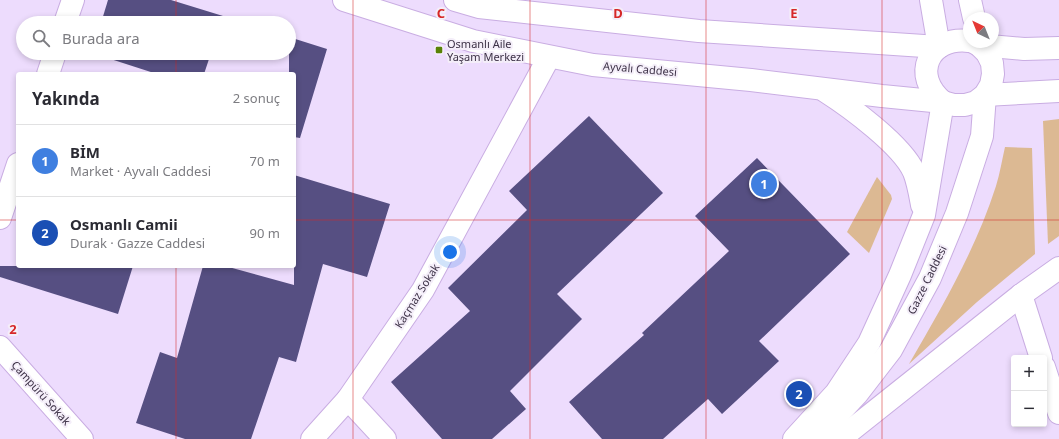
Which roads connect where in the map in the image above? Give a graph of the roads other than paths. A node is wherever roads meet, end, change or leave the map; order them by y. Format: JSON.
{"nodes":[{"id":1,"x":72,"y":0,"type":"edge"},
{"id":2,"x":344,"y":0,"type":"edge"},
{"id":3,"x":455,"y":0,"type":"edge"},
{"id":4,"x":931,"y":0,"type":"edge"},
{"id":5,"x":970,"y":0,"type":"edge"},
{"id":6,"x":973,"y":12,"type":"edge"},
{"id":7,"x":67,"y":16,"type":"edge"},
{"id":8,"x":963,"y":40,"type":"edge"},
{"id":9,"x":999,"y":45,"type":"edge"},
{"id":10,"x":939,"y":47,"type":"junction"},
{"id":11,"x":982,"y":48,"type":"edge"},
{"id":12,"x":1059,"y":48,"type":"edge"},
{"id":13,"x":549,"y":57,"type":"junction"},
{"id":14,"x":53,"y":60,"type":"edge"},
{"id":15,"x":49,"y":72,"type":"edge"},
{"id":16,"x":820,"y":88,"type":"junction"},
{"id":17,"x":1059,"y":91,"type":"edge"},
{"id":18,"x":985,"y":95,"type":"junction"},
{"id":19,"x":943,"y":102,"type":"junction"},
{"id":20,"x":16,"y":170,"type":"edge"},
{"id":21,"x":924,"y":215,"type":"junction"},
{"id":22,"x":0,"y":218,"type":"edge"},
{"id":23,"x":1059,"y":268,"type":"edge"},
{"id":24,"x":1021,"y":295,"type":"junction"},
{"id":25,"x":0,"y":347,"type":"edge"},
{"id":26,"x":1040,"y":355,"type":"edge"},
{"id":27,"x":1047,"y":376,"type":"edge"},
{"id":28,"x":348,"y":400,"type":"junction"},
{"id":29,"x":1059,"y":413,"type":"edge"},
{"id":30,"x":82,"y":439,"type":"edge"},
{"id":31,"x":312,"y":439,"type":"edge"},
{"id":32,"x":385,"y":439,"type":"edge"},
{"id":33,"x":794,"y":439,"type":"edge"},
{"id":34,"x":815,"y":439,"type":"edge"},
{"id":35,"x":840,"y":439,"type":"edge"}],
"edges":[{"from":1,"to":7,"type":"main road"},
{"from":2,"to":13,"type":"main road","name":"Ayvalı Caddesi"},
{"from":3,"to":10,"type":"main road"},
{"from":4,"to":10,"type":"main road"},
{"from":5,"to":6,"type":"main road"},
{"from":8,"to":10,"type":"main road"},
{"from":9,"to":12,"type":"main road"},
{"from":10,"to":19,"type":"main road"},
{"from":11,"to":18,"type":"main road"},
{"from":13,"to":16,"type":"main road","name":"Ayvalı Caddesi"},
{"from":13,"to":28,"type":"main road","name":"Kaçmaz Sokak"},
{"from":14,"to":15,"type":"main road"},
{"from":16,"to":19,"type":"main road","name":"Ayvalı Caddesi"},
{"from":16,"to":21,"type":"main road"},
{"from":17,"to":18,"type":"main road","name":"Ayvalı Caddesi"},
{"from":18,"to":19,"type":"main road","name":"Ayvalı Caddesi"},
{"from":18,"to":34,"type":"main road","name":"Gazze Caddesi"},
{"from":19,"to":21,"type":"main road"},
{"from":20,"to":22,"type":"main road"},
{"from":21,"to":33,"type":"main road"},
{"from":23,"to":24,"type":"main road"},
{"from":24,"to":26,"type":"main road"},
{"from":24,"to":35,"type":"main road"},
{"from":25,"to":30,"type":"main road","name":"Çampürü Sokak"},
{"from":27,"to":29,"type":"main road"},
{"from":28,"to":31,"type":"main road","name":"Kaçmaz Sokak"},
{"from":28,"to":32,"type":"main road"}]}
